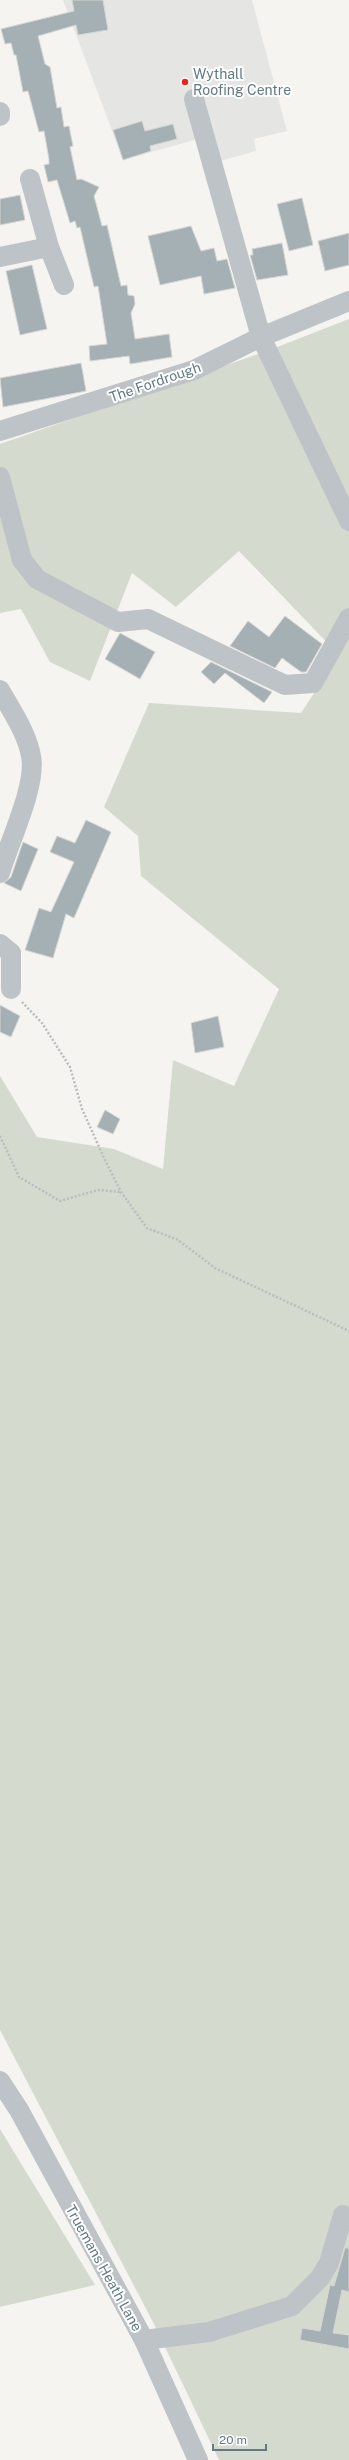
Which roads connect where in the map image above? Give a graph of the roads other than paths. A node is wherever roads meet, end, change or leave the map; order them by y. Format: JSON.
{"nodes":[{"id":1,"x":194,"y":99,"type":"dead end"},
{"id":2,"x":0,"y":112,"type":"edge"},
{"id":3,"x":0,"y":116,"type":"edge"},
{"id":4,"x":30,"y":179,"type":"dead end"},
{"id":5,"x":49,"y":247,"type":"junction"},
{"id":6,"x":0,"y":257,"type":"edge"},
{"id":7,"x":64,"y":284,"type":"dead end"},
{"id":8,"x":349,"y":301,"type":"edge"},
{"id":9,"x":261,"y":337,"type":"junction"},
{"id":10,"x":0,"y":431,"type":"edge"},
{"id":11,"x":0,"y":477,"type":"edge"},
{"id":12,"x":349,"y":522,"type":"edge"},
{"id":13,"x":349,"y":618,"type":"edge"},
{"id":14,"x":0,"y":690,"type":"edge"},
{"id":15,"x":0,"y":873,"type":"edge"},
{"id":16,"x":0,"y":944,"type":"edge"},
{"id":17,"x":11,"y":989,"type":"road end"},
{"id":18,"x":0,"y":2081,"type":"edge"},
{"id":19,"x":344,"y":2224,"type":"edge"},
{"id":20,"x":144,"y":2340,"type":"junction"},
{"id":21,"x":198,"y":2460,"type":"edge"}],
"edges":[{"from":1,"to":9,"type":"street"},
{"from":2,"to":3,"type":"street"},
{"from":4,"to":5,"type":"street"},
{"from":5,"to":6,"type":"street"},
{"from":5,"to":7,"type":"street"},
{"from":8,"to":9,"type":"street","name":"The Fordrough"},
{"from":9,"to":10,"type":"street","name":"The Fordrough"},
{"from":9,"to":12,"type":"street"},
{"from":11,"to":13,"type":"street"},
{"from":14,"to":15,"type":"street"},
{"from":16,"to":17,"type":"street"},
{"from":18,"to":20,"type":"street","name":"Truemans Heath Lane"},
{"from":19,"to":20,"type":"street"},
{"from":20,"to":21,"type":"street","name":"Truemans Heath Lane"}]}
